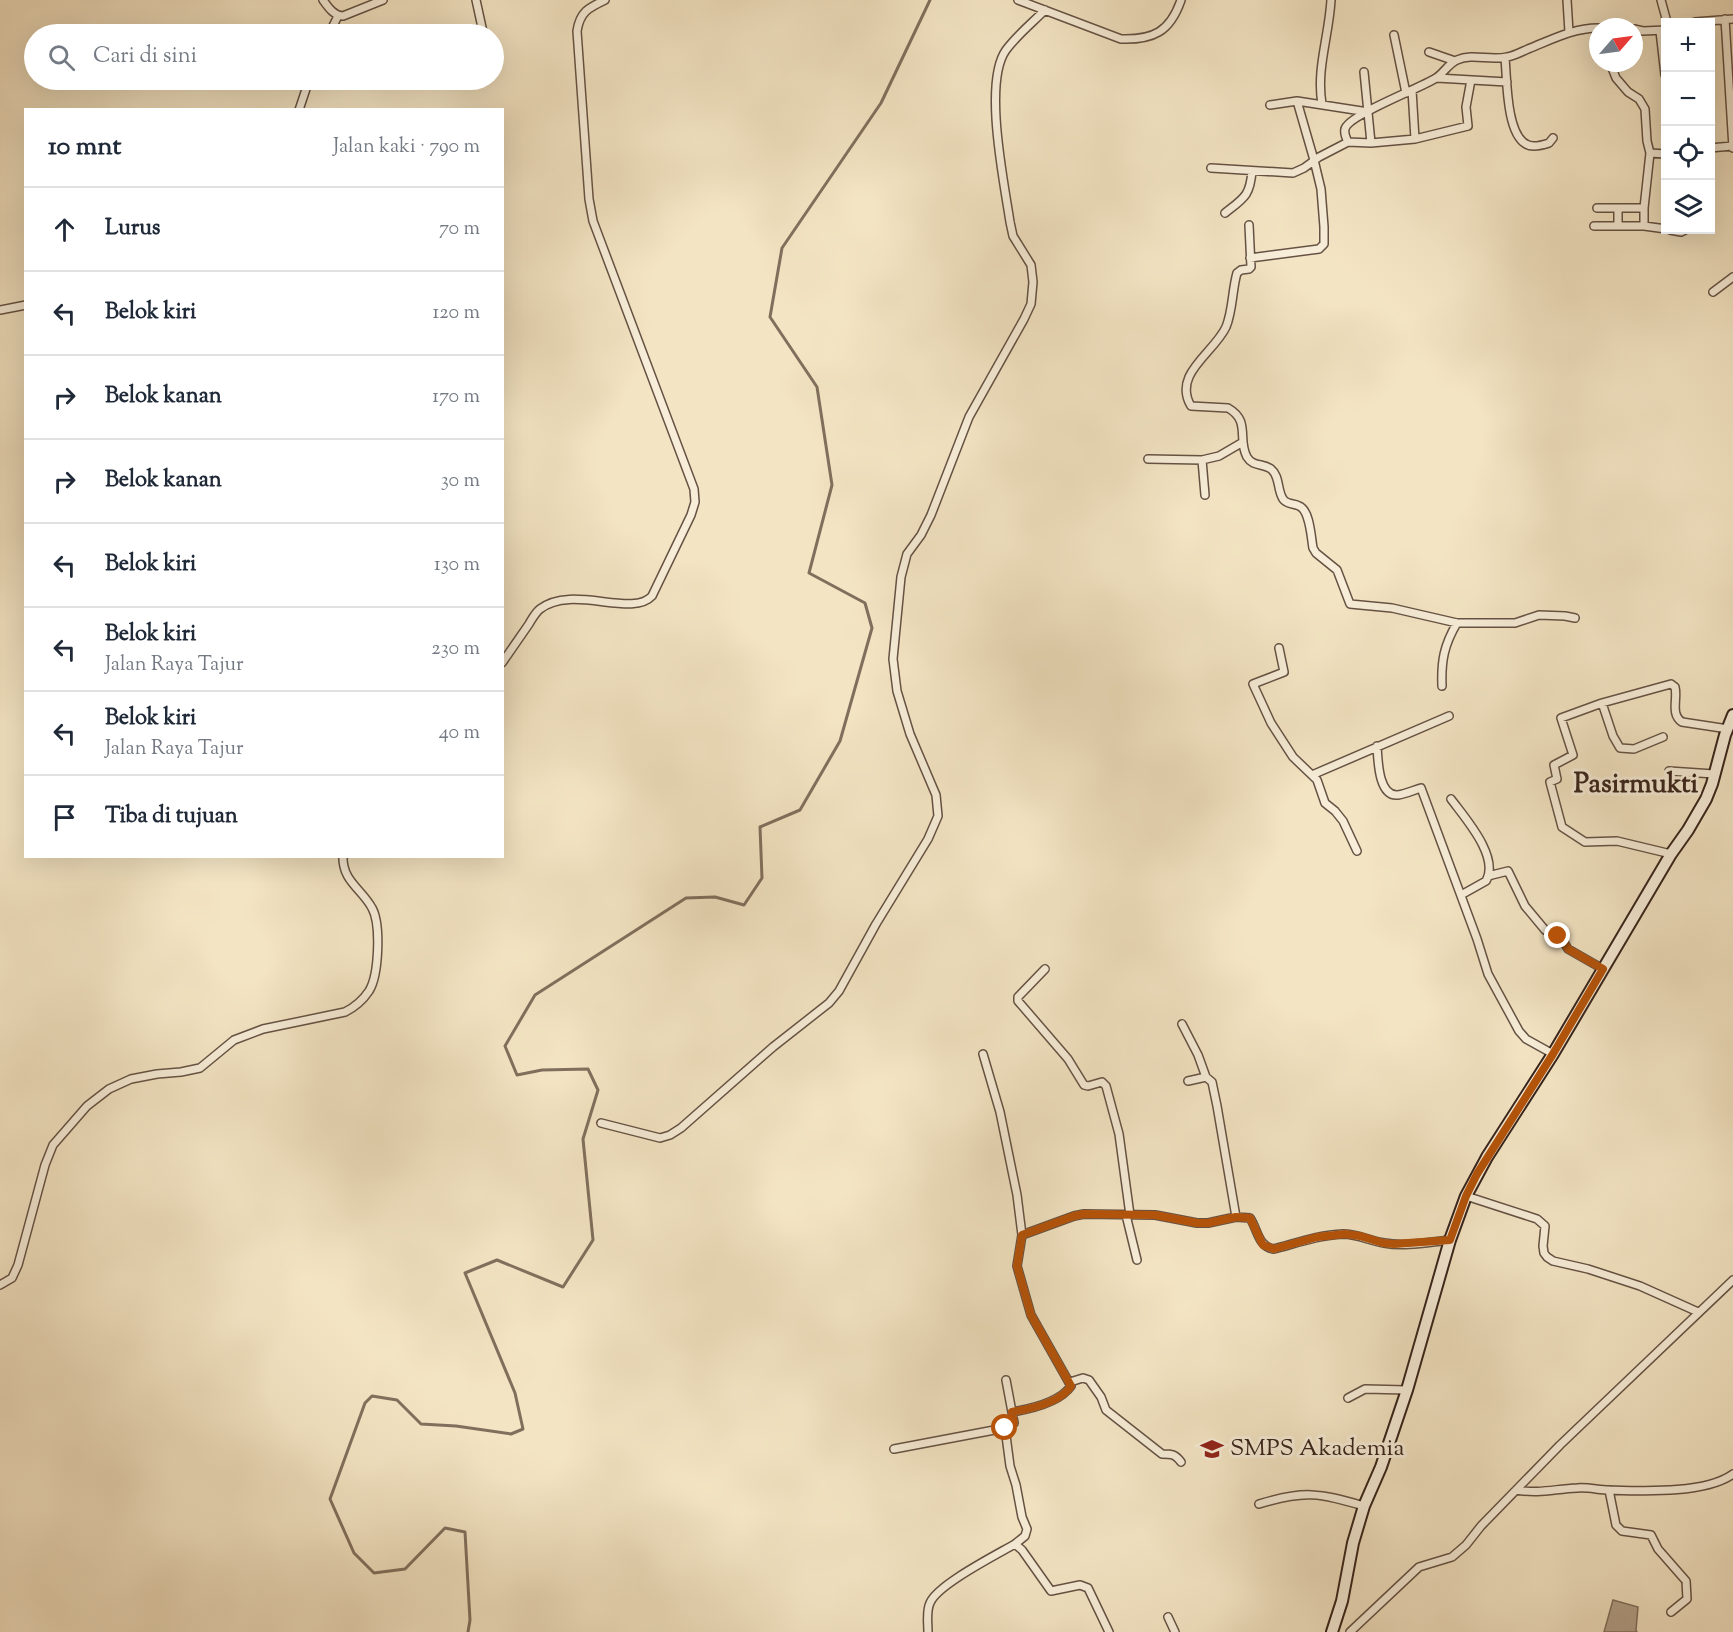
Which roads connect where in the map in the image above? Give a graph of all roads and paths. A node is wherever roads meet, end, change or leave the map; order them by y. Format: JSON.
{"nodes":[{"id":1,"x":323,"y":0,"type":"edge"},
{"id":2,"x":383,"y":0,"type":"edge"},
{"id":3,"x":476,"y":0,"type":"edge"},
{"id":4,"x":605,"y":0,"type":"edge"},
{"id":5,"x":1018,"y":0,"type":"edge"},
{"id":6,"x":1181,"y":0,"type":"edge"},
{"id":7,"x":1331,"y":0,"type":"edge"},
{"id":8,"x":1567,"y":0,"type":"edge"},
{"id":9,"x":1661,"y":0,"type":"edge"},
{"id":10,"x":1045,"y":10,"type":"junction"},
{"id":11,"x":338,"y":16,"type":"junction"},
{"id":12,"x":1666,"y":18,"type":"edge"},
{"id":13,"x":1725,"y":19,"type":"junction"},
{"id":14,"x":1733,"y":19,"type":"edge"},
{"id":15,"x":1715,"y":20,"type":"edge"},
{"id":16,"x":334,"y":24,"type":"edge"},
{"id":17,"x":481,"y":24,"type":"edge"},
{"id":18,"x":1589,"y":29,"type":"edge"},
{"id":19,"x":1661,"y":30,"type":"edge"},
{"id":20,"x":1643,"y":31,"type":"edge"},
{"id":21,"x":1569,"y":32,"type":"junction"},
{"id":22,"x":1394,"y":35,"type":"dead end"},
{"id":23,"x":1429,"y":52,"type":"dead end"},
{"id":24,"x":1505,"y":58,"type":"junction"},
{"id":25,"x":1455,"y":61,"type":"junction"},
{"id":26,"x":1364,"y":72,"type":"dead end"},
{"id":27,"x":1614,"y":72,"type":"edge"},
{"id":28,"x":1437,"y":78,"type":"junction"},
{"id":29,"x":1471,"y":80,"type":"junction"},
{"id":30,"x":1507,"y":82,"type":"junction"},
{"id":31,"x":306,"y":90,"type":"edge"},
{"id":32,"x":1409,"y":92,"type":"junction"},
{"id":33,"x":1732,"y":93,"type":"edge"},
{"id":34,"x":1297,"y":101,"type":"junction"},
{"id":35,"x":1270,"y":105,"type":"dead end"},
{"id":36,"x":1322,"y":105,"type":"junction"},
{"id":37,"x":300,"y":108,"type":"edge"},
{"id":38,"x":1368,"y":112,"type":"junction"},
{"id":39,"x":1553,"y":138,"type":"dead end"},
{"id":40,"x":1415,"y":139,"type":"junction"},
{"id":41,"x":1348,"y":142,"type":"junction"},
{"id":42,"x":1371,"y":143,"type":"junction"},
{"id":43,"x":1733,"y":147,"type":"edge"},
{"id":44,"x":1715,"y":148,"type":"edge"},
{"id":45,"x":1650,"y":153,"type":"junction"},
{"id":46,"x":1661,"y":154,"type":"edge"},
{"id":47,"x":1314,"y":160,"type":"junction"},
{"id":48,"x":1211,"y":168,"type":"dead end"},
{"id":49,"x":1252,"y":171,"type":"junction"},
{"id":50,"x":1597,"y":208,"type":"dead end"},
{"id":51,"x":1644,"y":208,"type":"junction"},
{"id":52,"x":1618,"y":209,"type":"junction"},
{"id":53,"x":1225,"y":213,"type":"dead end"},
{"id":54,"x":1249,"y":225,"type":"dead end"},
{"id":55,"x":1594,"y":226,"type":"dead end"},
{"id":56,"x":1618,"y":226,"type":"junction"},
{"id":57,"x":1644,"y":226,"type":"junction"},
{"id":58,"x":1661,"y":228,"type":"edge"},
{"id":59,"x":1250,"y":258,"type":"junction"},
{"id":60,"x":1733,"y":277,"type":"edge"},
{"id":61,"x":1713,"y":292,"type":"dead end"},
{"id":62,"x":24,"y":305,"type":"edge"},
{"id":63,"x":0,"y":310,"type":"edge"},
{"id":64,"x":1243,"y":442,"type":"junction"},
{"id":65,"x":1148,"y":459,"type":"dead end"},
{"id":66,"x":1202,"y":460,"type":"junction"},
{"id":67,"x":1205,"y":495,"type":"dead end"},
{"id":68,"x":1575,"y":618,"type":"dead end"},
{"id":69,"x":1456,"y":623,"type":"junction"},
{"id":70,"x":1279,"y":648,"type":"dead end"},
{"id":71,"x":504,"y":660,"type":"edge"},
{"id":72,"x":1442,"y":686,"type":"dead end"},
{"id":73,"x":1602,"y":703,"type":"junction"},
{"id":74,"x":1733,"y":715,"type":"edge"},
{"id":75,"x":1449,"y":716,"type":"dead end"},
{"id":76,"x":1728,"y":729,"type":"junction"},
{"id":77,"x":1663,"y":737,"type":"dead end"},
{"id":78,"x":1377,"y":746,"type":"junction"},
{"id":79,"x":1669,"y":771,"type":"dead end"},
{"id":80,"x":1714,"y":774,"type":"junction"},
{"id":81,"x":1312,"y":775,"type":"junction"},
{"id":82,"x":1451,"y":799,"type":"dead end"},
{"id":83,"x":1357,"y":851,"type":"dead end"},
{"id":84,"x":1671,"y":854,"type":"junction"},
{"id":85,"x":342,"y":858,"type":"edge"},
{"id":86,"x":1488,"y":876,"type":"junction"},
{"id":87,"x":1461,"y":895,"type":"junction"},
{"id":88,"x":1045,"y":969,"type":"dead end"},
{"id":89,"x":1603,"y":969,"type":"junction"},
{"id":90,"x":1182,"y":1024,"type":"dead end"},
{"id":91,"x":983,"y":1054,"type":"dead end"},
{"id":92,"x":1553,"y":1054,"type":"junction"},
{"id":93,"x":1206,"y":1077,"type":"junction"},
{"id":94,"x":1188,"y":1081,"type":"dead end"},
{"id":95,"x":601,"y":1123,"type":"dead end"},
{"id":96,"x":1466,"y":1196,"type":"junction"},
{"id":97,"x":1128,"y":1215,"type":"junction"},
{"id":98,"x":1236,"y":1217,"type":"junction"},
{"id":99,"x":1022,"y":1235,"type":"junction"},
{"id":100,"x":1450,"y":1240,"type":"junction"},
{"id":101,"x":1137,"y":1260,"type":"dead end"},
{"id":102,"x":1732,"y":1281,"type":"edge"},
{"id":103,"x":0,"y":1286,"type":"edge"},
{"id":104,"x":1698,"y":1312,"type":"junction"},
{"id":105,"x":1006,"y":1380,"type":"dead end"},
{"id":106,"x":1070,"y":1382,"type":"junction"},
{"id":107,"x":1407,"y":1390,"type":"junction"},
{"id":108,"x":1348,"y":1398,"type":"dead end"},
{"id":109,"x":1012,"y":1412,"type":"junction"},
{"id":110,"x":1005,"y":1428,"type":"junction"},
{"id":111,"x":894,"y":1449,"type":"dead end"},
{"id":112,"x":1181,"y":1462,"type":"dead end"},
{"id":113,"x":1733,"y":1474,"type":"edge"},
{"id":114,"x":1516,"y":1490,"type":"junction"},
{"id":115,"x":1609,"y":1490,"type":"junction"},
{"id":116,"x":1259,"y":1504,"type":"dead end"},
{"id":117,"x":1364,"y":1506,"type":"junction"},
{"id":118,"x":1015,"y":1544,"type":"junction"},
{"id":119,"x":1671,"y":1612,"type":"dead end"},
{"id":120,"x":1168,"y":1617,"type":"dead end"},
{"id":121,"x":928,"y":1632,"type":"edge"},
{"id":122,"x":1109,"y":1632,"type":"edge"},
{"id":123,"x":1174,"y":1632,"type":"edge"},
{"id":124,"x":1332,"y":1632,"type":"edge"},
{"id":125,"x":1350,"y":1632,"type":"edge"}],
"edges":[{"from":1,"to":11,"type":"street"},
{"from":2,"to":11,"type":"street"},
{"from":3,"to":17,"type":"street"},
{"from":4,"to":71,"type":"street"},
{"from":5,"to":10,"type":"street"},
{"from":6,"to":10,"type":"street"},
{"from":7,"to":36,"type":"street"},
{"from":8,"to":21,"type":"street"},
{"from":9,"to":12,"type":"street"},
{"from":10,"to":95,"type":"street"},
{"from":11,"to":16,"type":"street"},
{"from":13,"to":14,"type":"street"},
{"from":13,"to":15,"type":"street"},
{"from":13,"to":33,"type":"street"},
{"from":18,"to":21,"type":"street"},
{"from":19,"to":20,"type":"street"},
{"from":21,"to":24,"type":"street"},
{"from":22,"to":32,"type":"street"},
{"from":23,"to":25,"type":"street"},
{"from":24,"to":25,"type":"street"},
{"from":24,"to":30,"type":"street"},
{"from":25,"to":28,"type":"street"},
{"from":26,"to":38,"type":"street"},
{"from":27,"to":45,"type":"street"},
{"from":28,"to":29,"type":"street"},
{"from":28,"to":32,"type":"street"},
{"from":29,"to":30,"type":"street"},
{"from":29,"to":40,"type":"street"},
{"from":30,"to":39,"type":"street"},
{"from":31,"to":37,"type":"street"},
{"from":32,"to":38,"type":"street"},
{"from":32,"to":40,"type":"street"},
{"from":33,"to":43,"type":"street"},
{"from":34,"to":35,"type":"street"},
{"from":34,"to":36,"type":"street"},
{"from":34,"to":47,"type":"street"},
{"from":36,"to":38,"type":"street"},
{"from":38,"to":41,"type":"street"},
{"from":38,"to":42,"type":"street"},
{"from":40,"to":42,"type":"street"},
{"from":41,"to":42,"type":"street"},
{"from":41,"to":47,"type":"street"},
{"from":43,"to":44,"type":"street"},
{"from":45,"to":46,"type":"street"},
{"from":45,"to":51,"type":"street"},
{"from":47,"to":49,"type":"street"},
{"from":47,"to":59,"type":"street"},
{"from":48,"to":49,"type":"street"},
{"from":49,"to":53,"type":"street"},
{"from":50,"to":52,"type":"street"},
{"from":51,"to":52,"type":"street"},
{"from":51,"to":57,"type":"street"},
{"from":52,"to":56,"type":"street"},
{"from":54,"to":59,"type":"street"},
{"from":55,"to":56,"type":"street"},
{"from":56,"to":57,"type":"street"},
{"from":57,"to":58,"type":"street"},
{"from":59,"to":64,"type":"street"},
{"from":60,"to":61,"type":"street"},
{"from":62,"to":63,"type":"street"},
{"from":64,"to":66,"type":"street"},
{"from":64,"to":69,"type":"street"},
{"from":65,"to":66,"type":"street"},
{"from":66,"to":67,"type":"street"},
{"from":68,"to":69,"type":"street"},
{"from":69,"to":72,"type":"street"},
{"from":70,"to":81,"type":"street"},
{"from":73,"to":76,"type":"street"},
{"from":73,"to":77,"type":"street"},
{"from":73,"to":84,"type":"street"},
{"from":74,"to":76,"type":"main road"},
{"from":75,"to":78,"type":"street"},
{"from":76,"to":80,"type":"main road"},
{"from":78,"to":81,"type":"street"},
{"from":78,"to":87,"type":"street"},
{"from":79,"to":80,"type":"street"},
{"from":80,"to":84,"type":"main road"},
{"from":81,"to":83,"type":"street"},
{"from":82,"to":86,"type":"street"},
{"from":84,"to":89,"type":"main road"},
{"from":85,"to":103,"type":"street"},
{"from":86,"to":87,"type":"street"},
{"from":86,"to":89,"type":"street"},
{"from":87,"to":92,"type":"street"},
{"from":88,"to":97,"type":"street"},
{"from":89,"to":92,"type":"main road"},
{"from":90,"to":93,"type":"street"},
{"from":91,"to":99,"type":"street"},
{"from":92,"to":96,"type":"main road"},
{"from":93,"to":94,"type":"street"},
{"from":93,"to":98,"type":"street"},
{"from":96,"to":100,"type":"main road"},
{"from":96,"to":104,"type":"street"},
{"from":97,"to":98,"type":"street"},
{"from":97,"to":99,"type":"street"},
{"from":97,"to":101,"type":"street"},
{"from":98,"to":100,"type":"street"},
{"from":99,"to":106,"type":"street"},
{"from":100,"to":107,"type":"main road"},
{"from":102,"to":104,"type":"street"},
{"from":104,"to":114,"type":"street"},
{"from":105,"to":109,"type":"street"},
{"from":106,"to":109,"type":"street"},
{"from":106,"to":112,"type":"street"},
{"from":107,"to":108,"type":"street"},
{"from":107,"to":117,"type":"main road"},
{"from":109,"to":110,"type":"street"},
{"from":110,"to":111,"type":"street"},
{"from":110,"to":118,"type":"street"},
{"from":113,"to":115,"type":"street"},
{"from":114,"to":115,"type":"street"},
{"from":114,"to":125,"type":"street"},
{"from":115,"to":119,"type":"street"},
{"from":116,"to":117,"type":"street"},
{"from":117,"to":124,"type":"main road"},
{"from":118,"to":121,"type":"street"},
{"from":118,"to":122,"type":"street"},
{"from":120,"to":123,"type":"street"}]}
